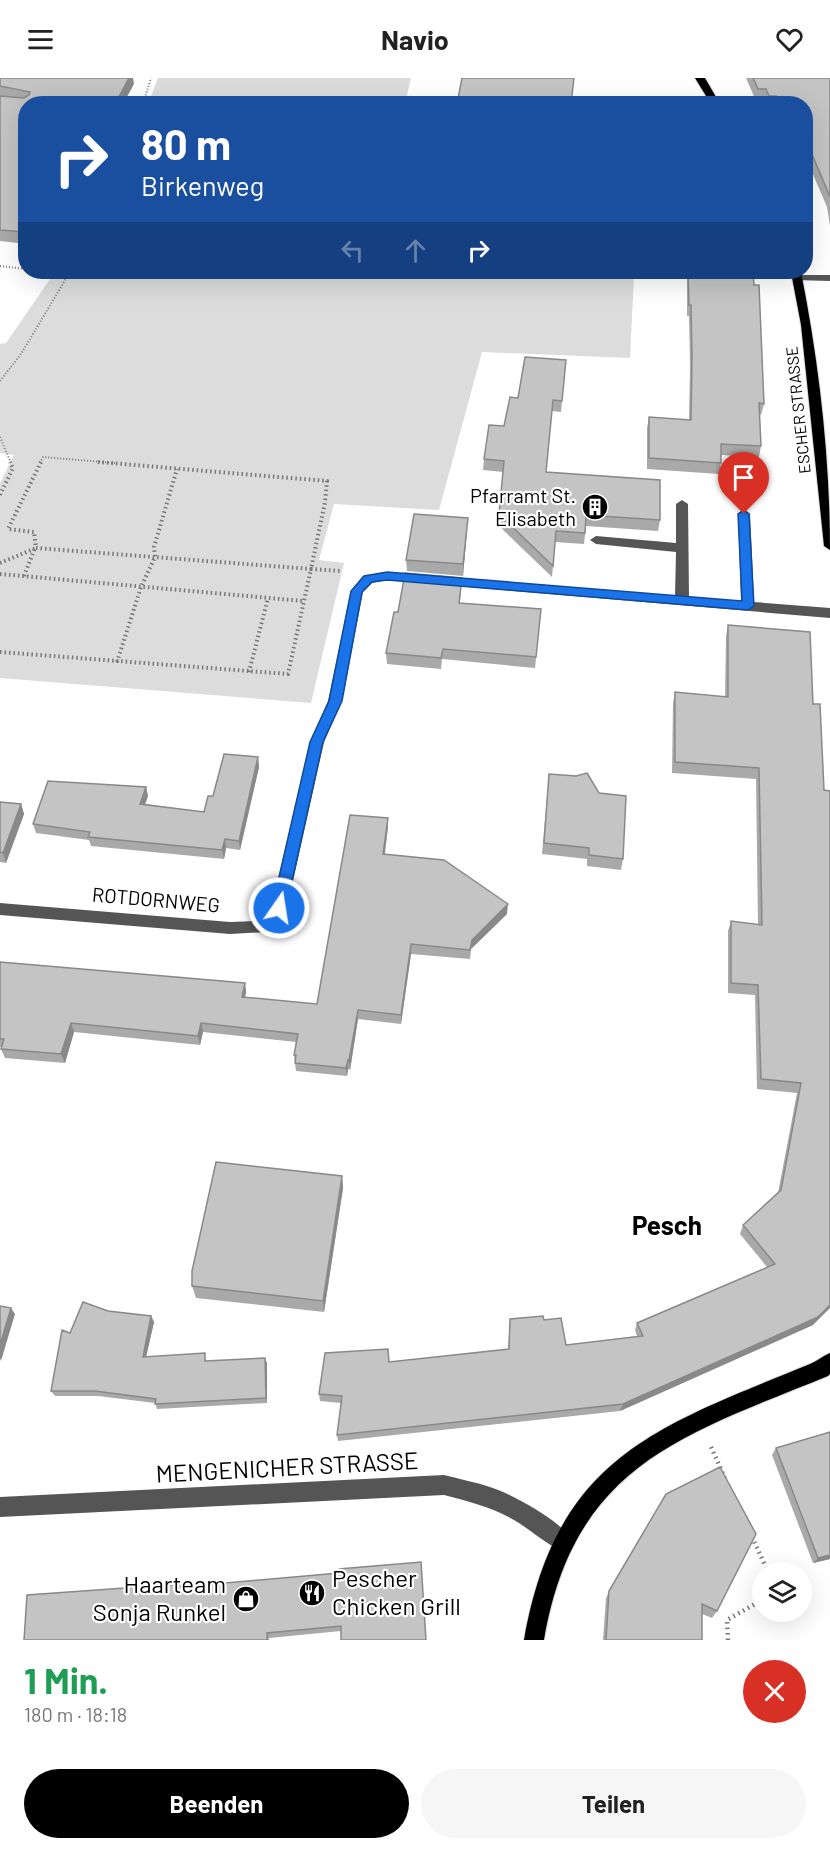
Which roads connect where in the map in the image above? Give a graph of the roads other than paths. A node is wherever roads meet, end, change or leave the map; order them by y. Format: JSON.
{"nodes":[{"id":1,"x":700,"y":78,"type":"edge"},
{"id":2,"x":711,"y":96,"type":"edge"},
{"id":3,"x":813,"y":276,"type":"edge"},
{"id":4,"x":830,"y":278,"type":"edge"},
{"id":5,"x":798,"y":279,"type":"edge"},
{"id":6,"x":681,"y":504,"type":"dead end"},
{"id":7,"x":744,"y":514,"type":"dead end"},
{"id":8,"x":596,"y":540,"type":"dead end"},
{"id":9,"x":830,"y":546,"type":"edge"},
{"id":10,"x":682,"y":548,"type":"junction"},
{"id":11,"x":682,"y":600,"type":"junction"},
{"id":12,"x":748,"y":606,"type":"junction"},
{"id":13,"x":830,"y":613,"type":"edge"},
{"id":14,"x":0,"y":909,"type":"edge"},
{"id":15,"x":830,"y":1362,"type":"edge"},
{"id":16,"x":0,"y":1507,"type":"edge"},
{"id":17,"x":562,"y":1541,"type":"junction"},
{"id":18,"x":534,"y":1640,"type":"edge"}],
"edges":[{"from":1,"to":2,"type":"main road"},
{"from":3,"to":4,"type":"street"},
{"from":5,"to":9,"type":"main road","name":"ESCHER STRASSE"},
{"from":6,"to":10,"type":"street"},
{"from":7,"to":12,"type":"street"},
{"from":8,"to":10,"type":"street"},
{"from":10,"to":11,"type":"street"},
{"from":11,"to":12,"type":"street"},
{"from":11,"to":14,"type":"street","name":"ROTDORNWEG"},
{"from":12,"to":13,"type":"street"},
{"from":15,"to":17,"type":"main road"},
{"from":16,"to":17,"type":"street","name":"MENGENICHER STRASSE"},
{"from":17,"to":18,"type":"main road"}]}
